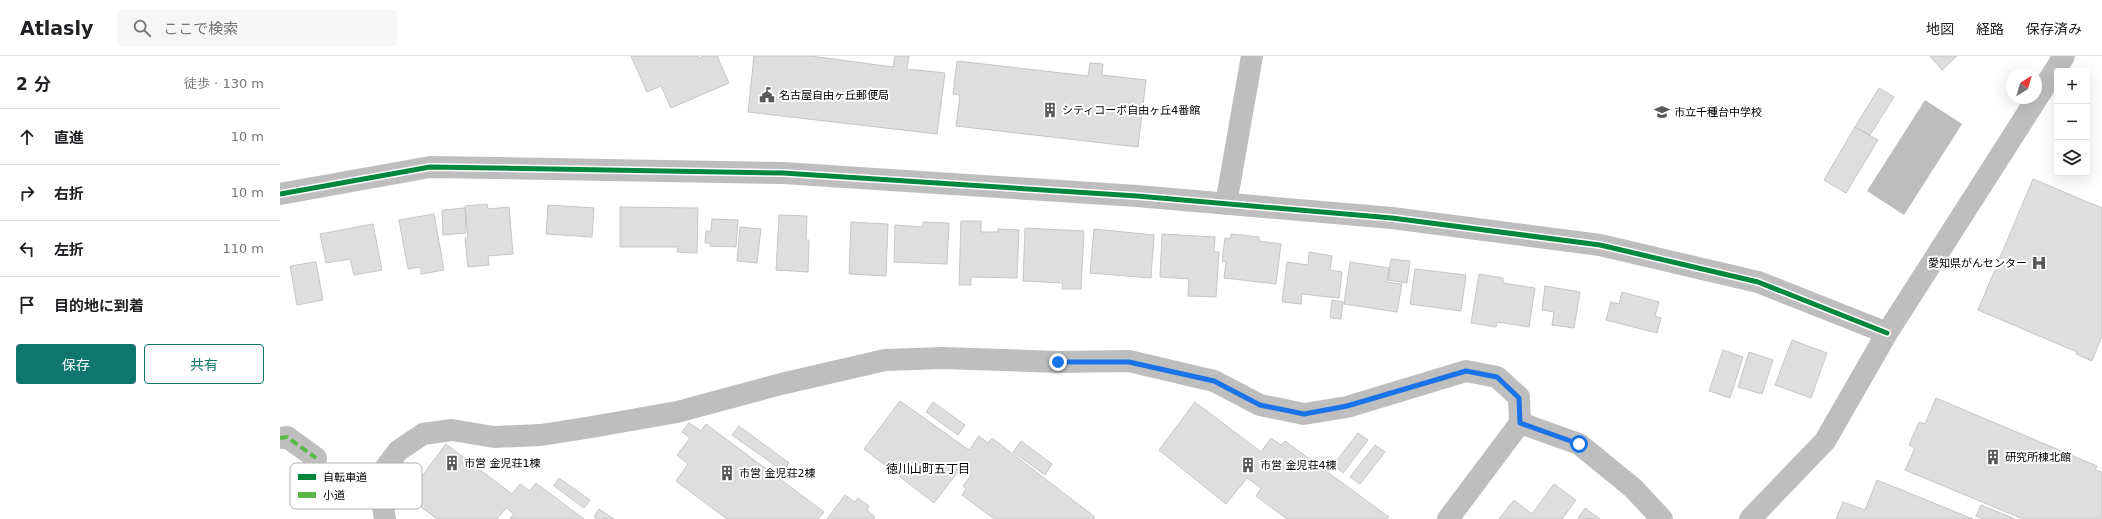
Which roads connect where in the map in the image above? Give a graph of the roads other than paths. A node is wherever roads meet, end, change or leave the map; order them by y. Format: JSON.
{"nodes":[{"id":1,"x":1252,"y":56,"type":"edge"},
{"id":2,"x":2064,"y":56,"type":"edge"},
{"id":3,"x":280,"y":194,"type":"edge"},
{"id":4,"x":1226,"y":204,"type":"junction"},
{"id":5,"x":1887,"y":333,"type":"junction"},
{"id":6,"x":1520,"y":423,"type":"junction"},
{"id":7,"x":280,"y":438,"type":"edge"},
{"id":8,"x":316,"y":458,"type":"dead end"},
{"id":9,"x":389,"y":463,"type":"edge"},
{"id":10,"x":383,"y":509,"type":"edge"},
{"id":11,"x":385,"y":519,"type":"edge"},
{"id":12,"x":1448,"y":519,"type":"edge"},
{"id":13,"x":1662,"y":519,"type":"edge"},
{"id":14,"x":1750,"y":519,"type":"edge"}],
"edges":[{"from":1,"to":4,"type":"street"},
{"from":2,"to":5,"type":"street"},
{"from":3,"to":4,"type":"street"},
{"from":4,"to":5,"type":"street"},
{"from":5,"to":14,"type":"street"},
{"from":6,"to":9,"type":"street"},
{"from":6,"to":12,"type":"street"},
{"from":6,"to":13,"type":"street"},
{"from":7,"to":8,"type":"street"},
{"from":10,"to":11,"type":"street"}]}
